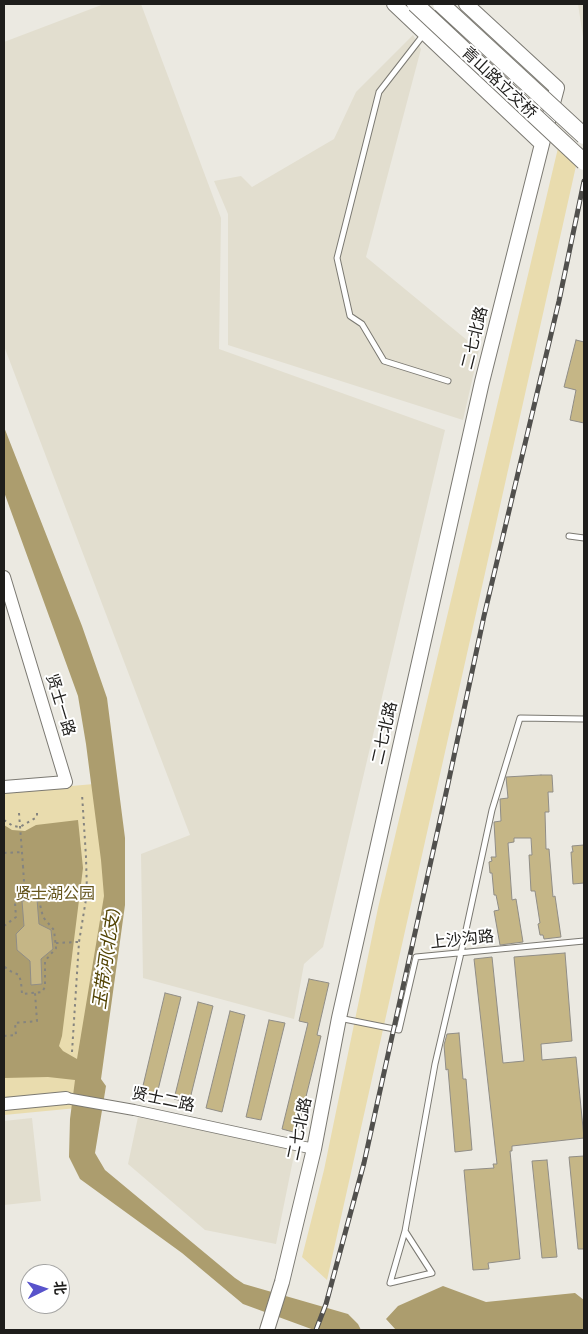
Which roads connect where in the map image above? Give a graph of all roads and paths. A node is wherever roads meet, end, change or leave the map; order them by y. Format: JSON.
{"nodes":[{"id":1,"x":394,"y":4,"type":"edge"},
{"id":2,"x":415,"y":4,"type":"edge"},
{"id":3,"x":441,"y":4,"type":"edge"},
{"id":4,"x":466,"y":4,"type":"edge"},
{"id":5,"x":424,"y":34,"type":"junction"},
{"id":6,"x":584,"y":136,"type":"edge"},
{"id":7,"x":542,"y":144,"type":"junction"},
{"id":8,"x":584,"y":162,"type":"edge"},
{"id":9,"x":448,"y":381,"type":"dead end"},
{"id":10,"x":569,"y":536,"type":"dead end"},
{"id":11,"x":584,"y":538,"type":"edge"},
{"id":12,"x":4,"y":577,"type":"edge"},
{"id":13,"x":584,"y":719,"type":"edge"},
{"id":14,"x":4,"y":787,"type":"edge"},
{"id":15,"x":82,"y":794,"type":"dead end"},
{"id":16,"x":37,"y":810,"type":"dead end"},
{"id":17,"x":19,"y":813,"type":"dead end"},
{"id":18,"x":4,"y":820,"type":"edge"},
{"id":19,"x":20,"y":827,"type":"junction"},
{"id":20,"x":22,"y":852,"type":"junction"},
{"id":21,"x":4,"y":853,"type":"edge"},
{"id":22,"x":25,"y":897,"type":"junction"},
{"id":23,"x":4,"y":926,"type":"edge"},
{"id":24,"x":584,"y":941,"type":"edge"},
{"id":25,"x":79,"y":942,"type":"junction"},
{"id":26,"x":56,"y":943,"type":"junction"},
{"id":27,"x":461,"y":953,"type":"junction"},
{"id":28,"x":4,"y":966,"type":"edge"},
{"id":29,"x":35,"y":993,"type":"junction"},
{"id":30,"x":340,"y":1018,"type":"junction"},
{"id":31,"x":4,"y":1036,"type":"edge"},
{"id":32,"x":72,"y":1052,"type":"dead end"},
{"id":33,"x":66,"y":1098,"type":"joint"},
{"id":34,"x":4,"y":1104,"type":"edge"},
{"id":35,"x":314,"y":1149,"type":"junction"},
{"id":36,"x":405,"y":1231,"type":"junction"},
{"id":37,"x":267,"y":1330,"type":"edge"}],
"edges":[{"from":1,"to":5,"type":"main road"},
{"from":2,"to":8,"type":"main road","name":"青山路立交桥","bridge":true},
{"from":3,"to":6,"type":"main road","name":"青山路立交桥","bridge":true},
{"from":4,"to":7,"type":"main road","name":"二七北路"},
{"from":5,"to":7,"type":"main road"},
{"from":5,"to":9,"type":"lane"},
{"from":7,"to":30,"type":"main road","name":"二七北路"},
{"from":10,"to":11,"type":"lane"},
{"from":12,"to":14,"type":"street","name":"贤士一路"},
{"from":13,"to":27,"type":"lane"},
{"from":15,"to":25,"type":"path"},
{"from":16,"to":19,"type":"path"},
{"from":17,"to":19,"type":"path","bridge":true},
{"from":18,"to":19,"type":"path"},
{"from":19,"to":20,"type":"path","bridge":true},
{"from":20,"to":21,"type":"path"},
{"from":20,"to":22,"type":"path","bridge":true},
{"from":22,"to":23,"type":"path"},
{"from":22,"to":26,"type":"path"},
{"from":24,"to":27,"type":"lane","name":"上沙沟路"},
{"from":25,"to":26,"type":"path"},
{"from":25,"to":32,"type":"path"},
{"from":26,"to":29,"type":"path"},
{"from":27,"to":30,"type":"lane","name":"上沙沟路"},
{"from":27,"to":36,"type":"lane"},
{"from":28,"to":29,"type":"path"},
{"from":29,"to":31,"type":"path"},
{"from":30,"to":35,"type":"main road","name":"二七北路"},
{"from":33,"to":34,"type":"street","name":"贤士二路"},
{"from":33,"to":35,"type":"street","name":"贤士二路"},
{"from":35,"to":37,"type":"main road","name":"二七北路"},
{"from":36,"to":36,"type":"lane"}]}
